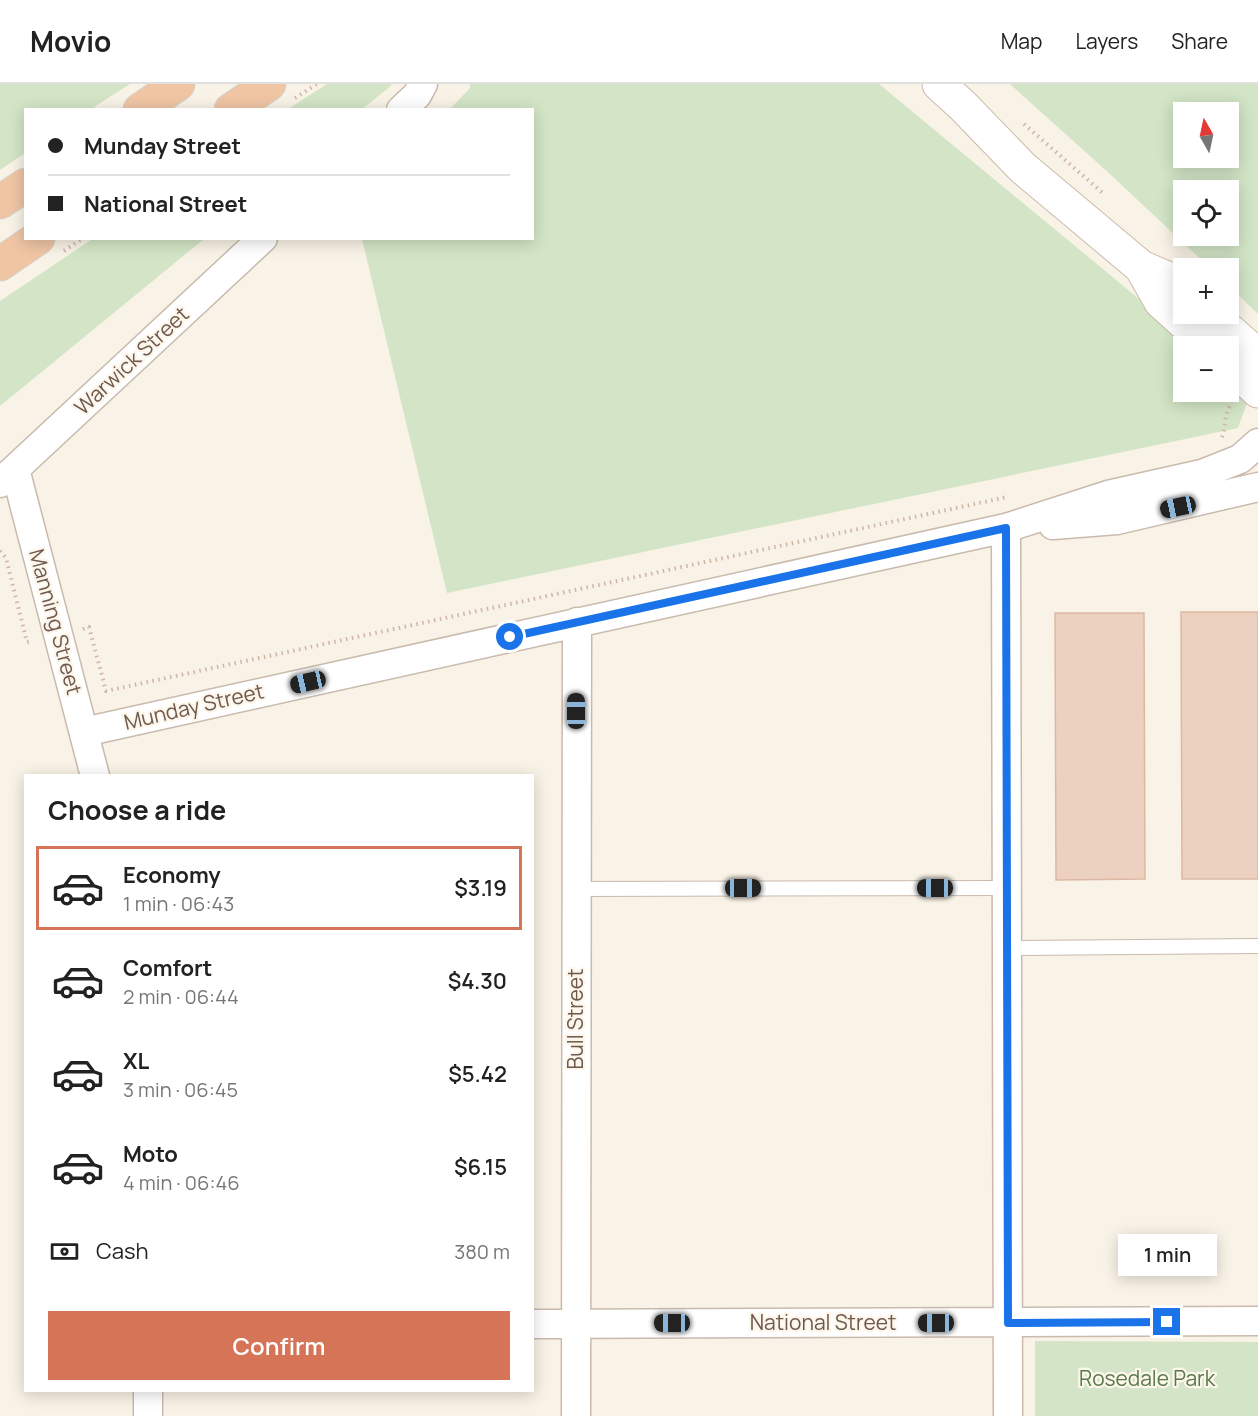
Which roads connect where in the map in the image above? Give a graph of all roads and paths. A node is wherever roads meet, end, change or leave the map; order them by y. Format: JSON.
{"nodes":[{"id":1,"x":178,"y":84,"type":"edge"},
{"id":2,"x":269,"y":84,"type":"edge"},
{"id":3,"x":423,"y":84,"type":"edge"},
{"id":4,"x":939,"y":84,"type":"edge"},
{"id":5,"x":143,"y":108,"type":"edge"},
{"id":6,"x":234,"y":108,"type":"edge"},
{"id":7,"x":403,"y":108,"type":"edge"},
{"id":8,"x":1023,"y":122,"type":"dead end"},
{"id":9,"x":24,"y":186,"type":"edge"},
{"id":10,"x":1110,"y":199,"type":"dead end"},
{"id":11,"x":0,"y":202,"type":"edge"},
{"id":12,"x":35,"y":240,"type":"edge"},
{"id":13,"x":261,"y":240,"type":"edge"},
{"id":14,"x":0,"y":264,"type":"edge"},
{"id":15,"x":1141,"y":267,"type":"junction"},
{"id":16,"x":1173,"y":281,"type":"edge"},
{"id":17,"x":1222,"y":324,"type":"edge"},
{"id":18,"x":1199,"y":336,"type":"edge"},
{"id":19,"x":1258,"y":356,"type":"edge"},
{"id":20,"x":1239,"y":373,"type":"edge"},
{"id":21,"x":1258,"y":391,"type":"edge"},
{"id":22,"x":1227,"y":410,"type":"dead end"},
{"id":23,"x":1221,"y":441,"type":"dead end"},
{"id":24,"x":1258,"y":443,"type":"edge"},
{"id":25,"x":8,"y":476,"type":"edge"},
{"id":26,"x":1258,"y":487,"type":"edge"},
{"id":27,"x":1009,"y":496,"type":"dead end"},
{"id":28,"x":1006,"y":528,"type":"junction"},
{"id":29,"x":0,"y":551,"type":"edge"},
{"id":30,"x":577,"y":622,"type":"junction"},
{"id":31,"x":89,"y":627,"type":"dead end"},
{"id":32,"x":27,"y":642,"type":"dead end"},
{"id":33,"x":84,"y":732,"type":"junction"},
{"id":34,"x":94,"y":774,"type":"edge"},
{"id":35,"x":1007,"y":888,"type":"junction"},
{"id":36,"x":575,"y":889,"type":"junction"},
{"id":37,"x":1258,"y":946,"type":"edge"},
{"id":38,"x":1007,"y":948,"type":"junction"},
{"id":39,"x":1258,"y":1321,"type":"edge"},
{"id":40,"x":576,"y":1323,"type":"junction"},
{"id":41,"x":1008,"y":1323,"type":"junction"},
{"id":42,"x":534,"y":1324,"type":"edge"},
{"id":43,"x":148,"y":1392,"type":"edge"},
{"id":44,"x":148,"y":1416,"type":"edge"},
{"id":45,"x":576,"y":1416,"type":"edge"},
{"id":46,"x":1008,"y":1416,"type":"edge"}],
"edges":[{"from":1,"to":5,"type":"highway"},
{"from":2,"to":6,"type":"highway"},
{"from":3,"to":7,"type":"street"},
{"from":4,"to":15,"type":"main road"},
{"from":8,"to":10,"type":"path"},
{"from":9,"to":11,"type":"highway"},
{"from":12,"to":14,"type":"highway"},
{"from":13,"to":25,"type":"street","name":"Warwick Street"},
{"from":15,"to":16,"type":"main road"},
{"from":15,"to":18,"type":"main road"},
{"from":17,"to":19,"type":"main road"},
{"from":20,"to":21,"type":"main road"},
{"from":22,"to":23,"type":"path"},
{"from":24,"to":28,"type":"street","name":"Munday Street"},
{"from":25,"to":33,"type":"street","name":"Manning Street"},
{"from":26,"to":28,"type":"street","name":"Munday Street"},
{"from":27,"to":31,"type":"path"},
{"from":28,"to":30,"type":"street","name":"Munday Street"},
{"from":28,"to":35,"type":"street"},
{"from":29,"to":32,"type":"path"},
{"from":30,"to":33,"type":"street","name":"Munday Street"},
{"from":30,"to":36,"type":"street","name":"Bull Street"},
{"from":33,"to":34,"type":"street","name":"Manning Street"},
{"from":35,"to":36,"type":"lane"},
{"from":35,"to":38,"type":"street"},
{"from":36,"to":40,"type":"street","name":"Bull Street"},
{"from":37,"to":38,"type":"lane"},
{"from":38,"to":41,"type":"street"},
{"from":39,"to":41,"type":"street","name":"National Street"},
{"from":40,"to":41,"type":"street","name":"National Street"},
{"from":40,"to":42,"type":"street","name":"National Street"},
{"from":40,"to":45,"type":"street","name":"Bull Street"},
{"from":41,"to":46,"type":"street"},
{"from":43,"to":44,"type":"street"}]}
